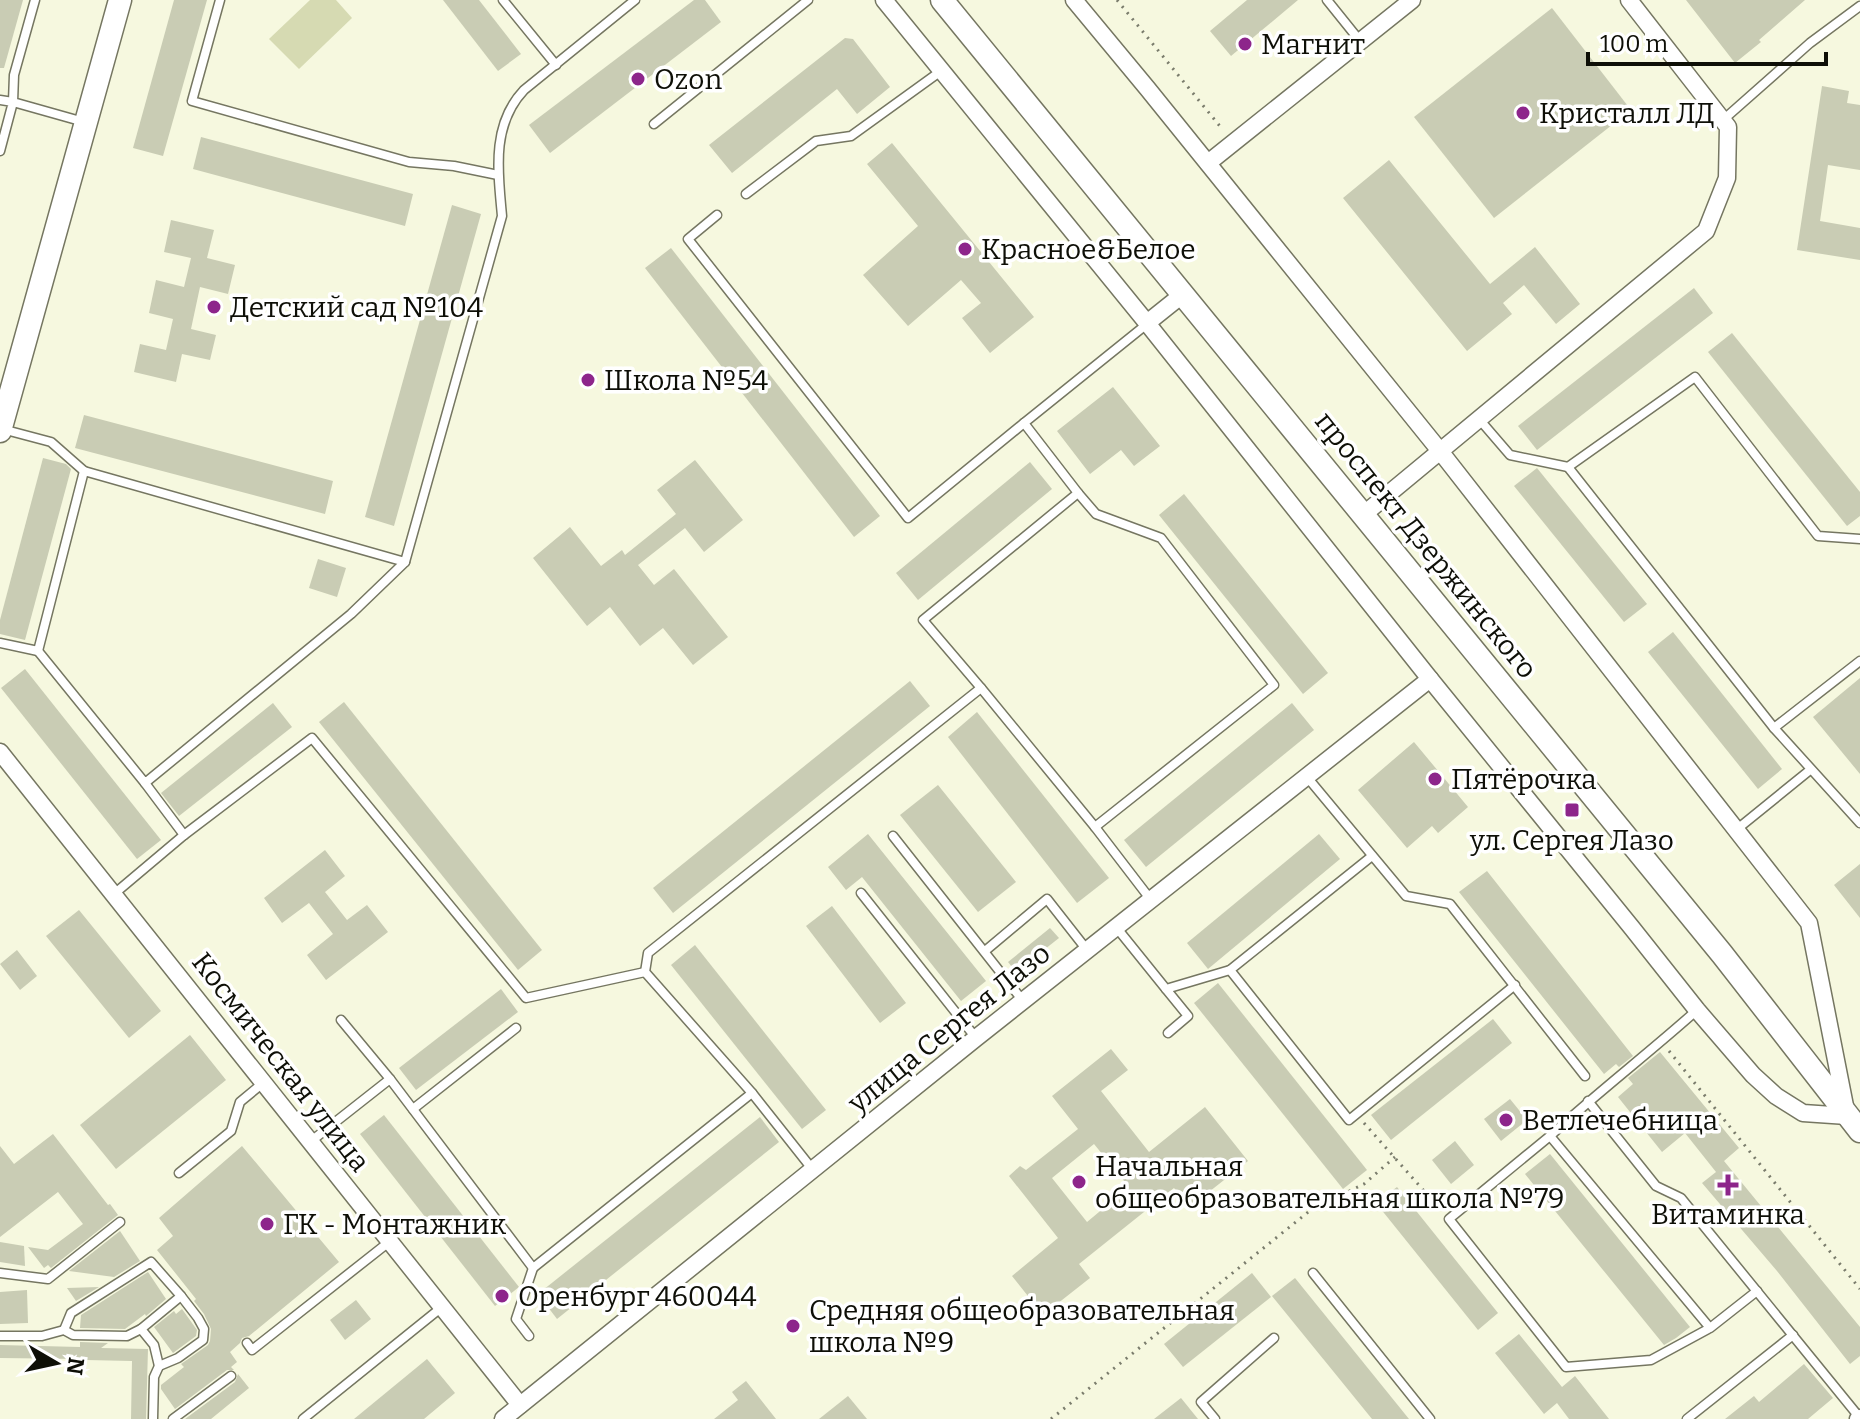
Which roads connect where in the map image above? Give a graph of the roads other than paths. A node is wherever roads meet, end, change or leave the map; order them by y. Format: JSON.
{"nodes":[{"id":1,"x":35,"y":0,"type":"edge"},
{"id":2,"x":120,"y":0,"type":"edge"},
{"id":3,"x":220,"y":0,"type":"edge"},
{"id":4,"x":503,"y":0,"type":"edge"},
{"id":5,"x":635,"y":0,"type":"edge"},
{"id":6,"x":808,"y":0,"type":"edge"},
{"id":7,"x":884,"y":0,"type":"edge"},
{"id":8,"x":942,"y":0,"type":"edge"},
{"id":9,"x":1074,"y":0,"type":"edge"},
{"id":10,"x":1327,"y":0,"type":"edge"},
{"id":11,"x":1412,"y":0,"type":"edge"},
{"id":12,"x":1629,"y":0,"type":"edge"},
{"id":13,"x":1860,"y":6,"type":"edge"},
{"id":14,"x":1360,"y":41,"type":"junction"},
{"id":15,"x":556,"y":65,"type":"junction"},
{"id":16,"x":941,"y":71,"type":"junction"},
{"id":17,"x":0,"y":100,"type":"edge"},
{"id":18,"x":13,"y":102,"type":"junction"},
{"id":19,"x":1723,"y":120,"type":"junction"},
{"id":20,"x":86,"y":123,"type":"junction"},
{"id":21,"x":654,"y":124,"type":"dead end"},
{"id":22,"x":0,"y":151,"type":"edge"},
{"id":23,"x":1208,"y":163,"type":"junction"},
{"id":24,"x":498,"y":175,"type":"junction"},
{"id":25,"x":746,"y":194,"type":"dead end"},
{"id":26,"x":717,"y":215,"type":"dead end"},
{"id":27,"x":1182,"y":295,"type":"junction"},
{"id":28,"x":1147,"y":323,"type":"junction"},
{"id":29,"x":1479,"y":419,"type":"junction"},
{"id":30,"x":1024,"y":423,"type":"junction"},
{"id":31,"x":0,"y":430,"type":"edge"},
{"id":32,"x":1440,"y":451,"type":"junction"},
{"id":33,"x":1568,"y":467,"type":"junction"},
{"id":34,"x":84,"y":471,"type":"junction"},
{"id":35,"x":1078,"y":493,"type":"junction"},
{"id":36,"x":1363,"y":515,"type":"junction"},
{"id":37,"x":1860,"y":539,"type":"edge"},
{"id":38,"x":405,"y":562,"type":"junction"},
{"id":39,"x":0,"y":643,"type":"edge"},
{"id":40,"x":38,"y":651,"type":"junction"},
{"id":41,"x":1860,"y":661,"type":"edge"},
{"id":42,"x":1430,"y":679,"type":"junction"},
{"id":43,"x":981,"y":688,"type":"junction"},
{"id":44,"x":1774,"y":728,"type":"junction"},
{"id":45,"x":0,"y":752,"type":"edge"},
{"id":46,"x":1810,"y":770,"type":"junction"},
{"id":47,"x":1307,"y":777,"type":"junction"},
{"id":48,"x":145,"y":783,"type":"junction"},
{"id":49,"x":1860,"y":823,"type":"edge"},
{"id":50,"x":1095,"y":827,"type":"junction"},
{"id":51,"x":1736,"y":830,"type":"junction"},
{"id":52,"x":184,"y":835,"type":"junction"},
{"id":53,"x":893,"y":836,"type":"dead end"},
{"id":54,"x":1372,"y":856,"type":"junction"},
{"id":55,"x":861,"y":893,"type":"dead end"},
{"id":56,"x":114,"y":894,"type":"junction"},
{"id":57,"x":1151,"y":900,"type":"junction"},
{"id":58,"x":1116,"y":927,"type":"junction"},
{"id":59,"x":1088,"y":950,"type":"junction"},
{"id":60,"x":985,"y":951,"type":"junction"},
{"id":61,"x":1230,"y":970,"type":"junction"},
{"id":62,"x":645,"y":972,"type":"junction"},
{"id":63,"x":1515,"y":985,"type":"junction"},
{"id":64,"x":1166,"y":989,"type":"junction"},
{"id":65,"x":1023,"y":1001,"type":"junction"},
{"id":66,"x":1697,"y":1010,"type":"junction"},
{"id":67,"x":341,"y":1020,"type":"dead end"},
{"id":68,"x":516,"y":1028,"type":"dead end"},
{"id":69,"x":1168,"y":1033,"type":"dead end"},
{"id":70,"x":976,"y":1038,"type":"junction"},
{"id":71,"x":1585,"y":1076,"type":"dead end"},
{"id":72,"x":390,"y":1079,"type":"junction"},
{"id":73,"x":263,"y":1082,"type":"junction"},
{"id":74,"x":752,"y":1093,"type":"junction"},
{"id":75,"x":1588,"y":1101,"type":"junction"},
{"id":76,"x":413,"y":1109,"type":"junction"},
{"id":77,"x":1853,"y":1124,"type":"edge"},
{"id":78,"x":1550,"y":1136,"type":"junction"},
{"id":79,"x":310,"y":1142,"type":"junction"},
{"id":80,"x":814,"y":1170,"type":"junction"},
{"id":81,"x":179,"y":1173,"type":"dead end"},
{"id":82,"x":120,"y":1222,"type":"dead end"},
{"id":83,"x":390,"y":1242,"type":"junction"},
{"id":84,"x":533,"y":1268,"type":"junction"},
{"id":85,"x":0,"y":1273,"type":"edge"},
{"id":86,"x":1313,"y":1273,"type":"dead end"},
{"id":87,"x":1757,"y":1291,"type":"junction"},
{"id":88,"x":181,"y":1296,"type":"junction"},
{"id":89,"x":442,"y":1307,"type":"junction"},
{"id":90,"x":1710,"y":1328,"type":"junction"},
{"id":91,"x":141,"y":1329,"type":"junction"},
{"id":92,"x":64,"y":1330,"type":"junction"},
{"id":93,"x":1793,"y":1335,"type":"junction"},
{"id":94,"x":0,"y":1336,"type":"edge"},
{"id":95,"x":529,"y":1336,"type":"dead end"},
{"id":96,"x":1274,"y":1338,"type":"dead end"},
{"id":97,"x":247,"y":1343,"type":"dead end"},
{"id":98,"x":159,"y":1366,"type":"junction"},
{"id":99,"x":231,"y":1376,"type":"dead end"},
{"id":100,"x":520,"y":1405,"type":"junction"},
{"id":101,"x":1859,"y":1418,"type":"edge"},
{"id":102,"x":153,"y":1419,"type":"edge"},
{"id":103,"x":173,"y":1419,"type":"edge"},
{"id":104,"x":303,"y":1419,"type":"edge"},
{"id":105,"x":503,"y":1419,"type":"edge"},
{"id":106,"x":1215,"y":1419,"type":"edge"},
{"id":107,"x":1430,"y":1419,"type":"edge"},
{"id":108,"x":1687,"y":1419,"type":"edge"}],
"edges":[{"from":1,"to":18,"type":"lane"},
{"from":2,"to":20,"type":"main road"},
{"from":3,"to":24,"type":"lane"},
{"from":4,"to":15,"type":"lane"},
{"from":5,"to":15,"type":"lane"},
{"from":6,"to":21,"type":"lane"},
{"from":7,"to":16,"type":"street"},
{"from":8,"to":27,"type":"main road","name":"проспект Дзержинского"},
{"from":9,"to":23,"type":"street"},
{"from":10,"to":14,"type":"lane"},
{"from":11,"to":14,"type":"street"},
{"from":12,"to":19,"type":"street"},
{"from":13,"to":19,"type":"lane"},
{"from":14,"to":23,"type":"street"},
{"from":15,"to":24,"type":"lane"},
{"from":16,"to":25,"type":"lane"},
{"from":16,"to":28,"type":"street"},
{"from":17,"to":18,"type":"lane"},
{"from":18,"to":20,"type":"lane"},
{"from":18,"to":22,"type":"lane"},
{"from":19,"to":29,"type":"street"},
{"from":20,"to":31,"type":"main road"},
{"from":23,"to":32,"type":"street"},
{"from":24,"to":38,"type":"lane"},
{"from":26,"to":30,"type":"lane"},
{"from":27,"to":28,"type":"street"},
{"from":27,"to":36,"type":"main road","name":"проспект Дзержинского"},
{"from":28,"to":30,"type":"lane"},
{"from":28,"to":42,"type":"street"},
{"from":29,"to":32,"type":"street"},
{"from":29,"to":33,"type":"lane"},
{"from":30,"to":35,"type":"lane"},
{"from":31,"to":34,"type":"lane"},
{"from":32,"to":36,"type":"street"},
{"from":32,"to":51,"type":"street"},
{"from":33,"to":37,"type":"lane"},
{"from":33,"to":44,"type":"lane"},
{"from":34,"to":38,"type":"lane"},
{"from":34,"to":40,"type":"lane"},
{"from":35,"to":43,"type":"lane"},
{"from":35,"to":50,"type":"lane"},
{"from":36,"to":77,"type":"main road","name":"проспект Дзержинского"},
{"from":38,"to":48,"type":"lane"},
{"from":39,"to":40,"type":"lane"},
{"from":40,"to":48,"type":"lane"},
{"from":41,"to":44,"type":"lane"},
{"from":42,"to":47,"type":"street","name":"улица Сергея Лазо"},
{"from":42,"to":66,"type":"street"},
{"from":43,"to":50,"type":"lane"},
{"from":43,"to":62,"type":"lane"},
{"from":44,"to":46,"type":"lane"},
{"from":45,"to":56,"type":"street","name":"Космическая улица"},
{"from":46,"to":49,"type":"lane"},
{"from":46,"to":51,"type":"lane"},
{"from":47,"to":54,"type":"lane"},
{"from":47,"to":57,"type":"street","name":"улица Сергея Лазо"},
{"from":48,"to":52,"type":"lane"},
{"from":50,"to":57,"type":"lane"},
{"from":51,"to":77,"type":"street"},
{"from":52,"to":56,"type":"lane"},
{"from":52,"to":62,"type":"lane"},
{"from":53,"to":60,"type":"lane"},
{"from":54,"to":61,"type":"lane"},
{"from":54,"to":63,"type":"lane"},
{"from":55,"to":70,"type":"lane"},
{"from":56,"to":73,"type":"street","name":"Космическая улица"},
{"from":57,"to":58,"type":"street","name":"улица Сергея Лазо"},
{"from":58,"to":59,"type":"street","name":"улица Сергея Лазо"},
{"from":58,"to":64,"type":"lane"},
{"from":59,"to":60,"type":"lane"},
{"from":59,"to":65,"type":"street","name":"улица Сергея Лазо"},
{"from":60,"to":65,"type":"lane"},
{"from":61,"to":63,"type":"lane"},
{"from":61,"to":64,"type":"lane"},
{"from":62,"to":74,"type":"lane"},
{"from":63,"to":71,"type":"lane"},
{"from":64,"to":69,"type":"lane"},
{"from":65,"to":70,"type":"street","name":"улица Сергея Лазо"},
{"from":66,"to":75,"type":"lane"},
{"from":66,"to":77,"type":"street"},
{"from":67,"to":72,"type":"lane"},
{"from":68,"to":76,"type":"lane"},
{"from":70,"to":80,"type":"street","name":"улица Сергея Лазо"},
{"from":72,"to":76,"type":"lane"},
{"from":72,"to":79,"type":"lane"},
{"from":73,"to":79,"type":"street","name":"Космическая улица"},
{"from":73,"to":81,"type":"lane"},
{"from":74,"to":80,"type":"lane"},
{"from":74,"to":84,"type":"lane"},
{"from":75,"to":78,"type":"lane"},
{"from":75,"to":87,"type":"lane"},
{"from":76,"to":84,"type":"lane"},
{"from":78,"to":90,"type":"lane"},
{"from":78,"to":90,"type":"lane"},
{"from":79,"to":83,"type":"street","name":"Космическая улица"},
{"from":80,"to":100,"type":"street","name":"улица Сергея Лазо"},
{"from":82,"to":85,"type":"lane"},
{"from":83,"to":89,"type":"street","name":"Космическая улица"},
{"from":83,"to":97,"type":"lane"},
{"from":84,"to":95,"type":"lane"},
{"from":86,"to":107,"type":"lane"},
{"from":87,"to":90,"type":"lane"},
{"from":87,"to":93,"type":"lane"},
{"from":88,"to":91,"type":"lane"},
{"from":88,"to":92,"type":"lane"},
{"from":88,"to":98,"type":"lane"},
{"from":89,"to":100,"type":"street","name":"Космическая улица"},
{"from":89,"to":104,"type":"lane"},
{"from":91,"to":92,"type":"lane"},
{"from":91,"to":98,"type":"lane"},
{"from":92,"to":94,"type":"lane"},
{"from":93,"to":101,"type":"lane"},
{"from":93,"to":108,"type":"lane"},
{"from":96,"to":106,"type":"lane"},
{"from":98,"to":102,"type":"lane"},
{"from":99,"to":103,"type":"lane"},
{"from":100,"to":105,"type":"street","name":"улица Сергея Лазо"}]}
